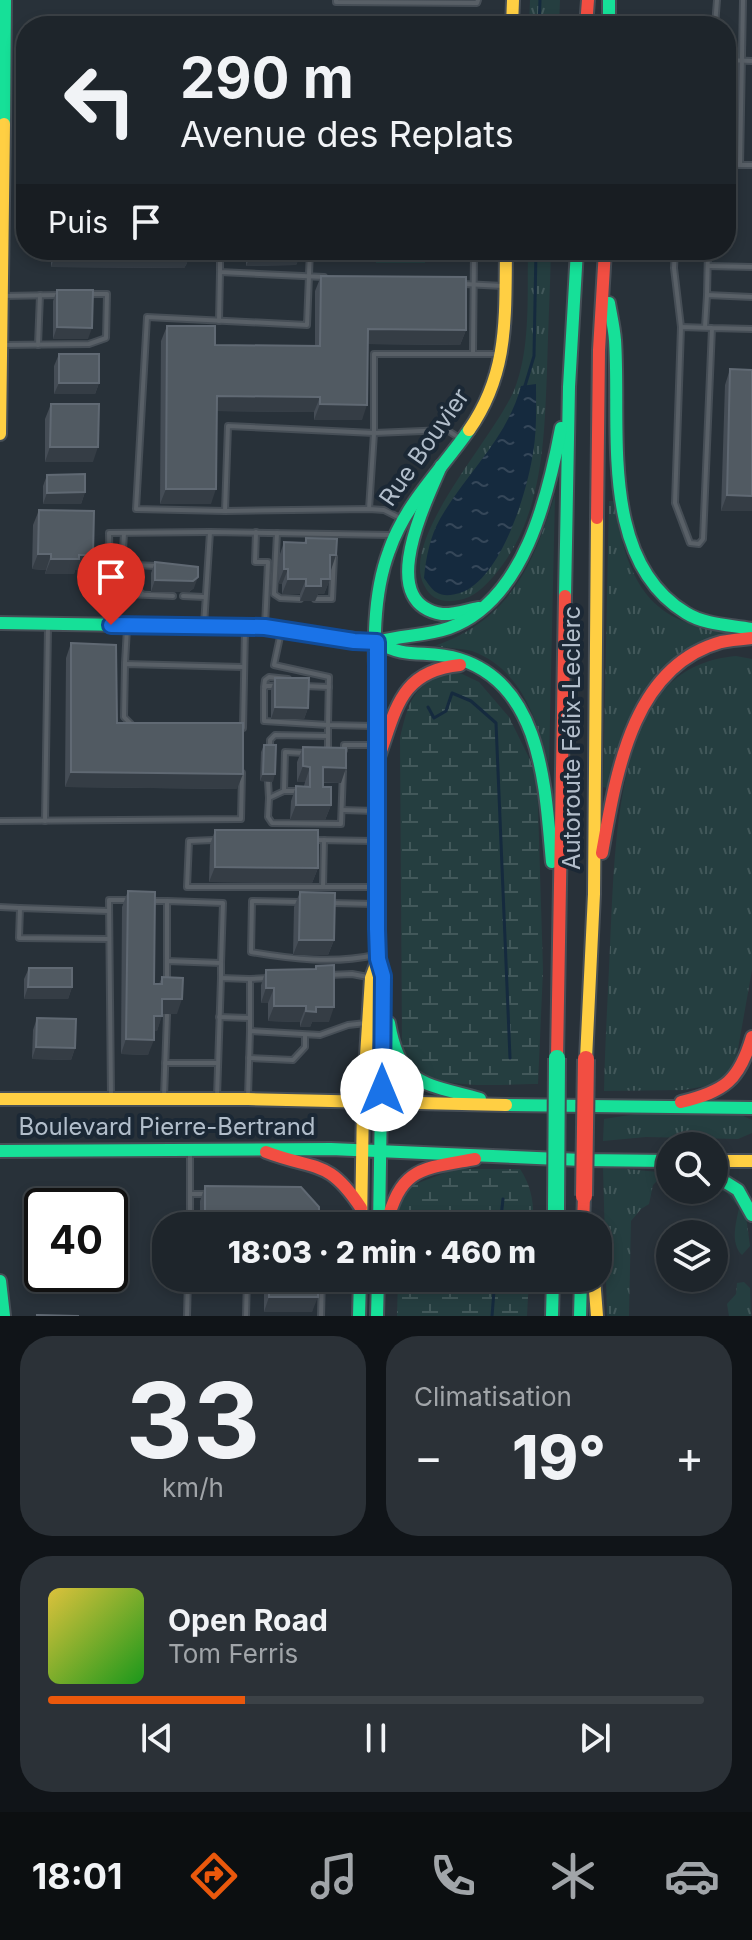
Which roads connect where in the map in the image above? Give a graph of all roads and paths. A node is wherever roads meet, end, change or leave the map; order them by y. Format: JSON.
{"nodes":[{"id":1,"x":5,"y":0,"type":"edge"},
{"id":2,"x":336,"y":0,"type":"edge"},
{"id":3,"x":478,"y":0,"type":"edge"},
{"id":4,"x":743,"y":0,"type":"edge"},
{"id":5,"x":736,"y":61,"type":"edge"},
{"id":6,"x":742,"y":61,"type":"junction"},
{"id":7,"x":752,"y":61,"type":"edge"},
{"id":8,"x":736,"y":165,"type":"edge"},
{"id":9,"x":740,"y":165,"type":"junction"},
{"id":10,"x":752,"y":165,"type":"edge"},
{"id":11,"x":1,"y":209,"type":"edge"},
{"id":12,"x":220,"y":260,"type":"edge"},
{"id":13,"x":310,"y":260,"type":"edge"},
{"id":14,"x":474,"y":260,"type":"edge"},
{"id":15,"x":506,"y":260,"type":"edge"},
{"id":16,"x":576,"y":260,"type":"edge"},
{"id":17,"x":605,"y":260,"type":"edge"},
{"id":18,"x":674,"y":260,"type":"edge"},
{"id":19,"x":708,"y":260,"type":"edge"},
{"id":20,"x":708,"y":266,"type":"junction"},
{"id":21,"x":752,"y":267,"type":"edge"},
{"id":22,"x":220,"y":272,"type":"junction"},
{"id":23,"x":605,"y":272,"type":"junction"},
{"id":24,"x":310,"y":276,"type":"junction"},
{"id":25,"x":330,"y":277,"type":"edge"},
{"id":26,"x":457,"y":283,"type":"edge"},
{"id":27,"x":473,"y":285,"type":"junction"},
{"id":28,"x":506,"y":286,"type":"junction"},
{"id":29,"x":40,"y":295,"type":"junction"},
{"id":30,"x":68,"y":295,"type":"edge"},
{"id":31,"x":81,"y":295,"type":"edge"},
{"id":32,"x":707,"y":295,"type":"junction"},
{"id":33,"x":1,"y":296,"type":"edge"},
{"id":34,"x":752,"y":297,"type":"edge"},
{"id":35,"x":219,"y":321,"type":"junction"},
{"id":36,"x":681,"y":327,"type":"junction"},
{"id":37,"x":708,"y":328,"type":"junction"},
{"id":38,"x":752,"y":329,"type":"edge"},
{"id":39,"x":1,"y":345,"type":"edge"},
{"id":40,"x":38,"y":345,"type":"junction"},
{"id":41,"x":473,"y":353,"type":"junction"},
{"id":42,"x":502,"y":354,"type":"junction"},
{"id":43,"x":569,"y":387,"type":"junction"},
{"id":44,"x":374,"y":433,"type":"junction"},
{"id":45,"x":0,"y":434,"type":"edge"},
{"id":46,"x":461,"y":439,"type":"junction"},
{"id":47,"x":441,"y":466,"type":"junction"},
{"id":48,"x":369,"y":509,"type":"junction"},
{"id":49,"x":225,"y":511,"type":"junction"},
{"id":50,"x":402,"y":519,"type":"junction"},
{"id":51,"x":210,"y":532,"type":"junction"},
{"id":52,"x":256,"y":532,"type":"junction"},
{"id":53,"x":124,"y":533,"type":"junction"},
{"id":54,"x":277,"y":533,"type":"junction"},
{"id":55,"x":394,"y":535,"type":"junction"},
{"id":56,"x":335,"y":551,"type":"edge"},
{"id":57,"x":109,"y":564,"type":"junction"},
{"id":58,"x":122,"y":564,"type":"junction"},
{"id":59,"x":165,"y":566,"type":"edge"},
{"id":60,"x":122,"y":573,"type":"junction"},
{"id":61,"x":173,"y":596,"type":"dead end"},
{"id":62,"x":183,"y":596,"type":"dead end"},
{"id":63,"x":145,"y":597,"type":"junction"},
{"id":64,"x":205,"y":597,"type":"junction"},
{"id":65,"x":300,"y":599,"type":"dead end"},
{"id":66,"x":315,"y":599,"type":"edge"},
{"id":67,"x":480,"y":608,"type":"junction"},
{"id":68,"x":0,"y":623,"type":"edge"},
{"id":69,"x":48,"y":625,"type":"junction"},
{"id":70,"x":119,"y":626,"type":"junction"},
{"id":71,"x":204,"y":626,"type":"junction"},
{"id":72,"x":245,"y":626,"type":"junction"},
{"id":73,"x":273,"y":628,"type":"junction"},
{"id":74,"x":752,"y":629,"type":"edge"},
{"id":75,"x":752,"y":638,"type":"edge"},
{"id":76,"x":377,"y":642,"type":"junction"},
{"id":77,"x":125,"y":664,"type":"junction"},
{"id":78,"x":478,"y":665,"type":"junction"},
{"id":79,"x":243,"y":667,"type":"junction"},
{"id":80,"x":329,"y":687,"type":"junction"},
{"id":81,"x":142,"y":725,"type":"edge"},
{"id":82,"x":328,"y":725,"type":"junction"},
{"id":83,"x":377,"y":726,"type":"junction"},
{"id":84,"x":231,"y":727,"type":"edge"},
{"id":85,"x":243,"y":727,"type":"junction"},
{"id":86,"x":328,"y":736,"type":"junction"},
{"id":87,"x":243,"y":742,"type":"edge"},
{"id":88,"x":269,"y":753,"type":"edge"},
{"id":89,"x":312,"y":753,"type":"edge"},
{"id":90,"x":328,"y":753,"type":"edge"},
{"id":91,"x":344,"y":753,"type":"edge"},
{"id":92,"x":377,"y":754,"type":"junction"},
{"id":93,"x":343,"y":767,"type":"edge"},
{"id":94,"x":242,"y":773,"type":"edge"},
{"id":95,"x":268,"y":781,"type":"edge"},
{"id":96,"x":284,"y":791,"type":"junction"},
{"id":97,"x":304,"y":792,"type":"edge"},
{"id":98,"x":330,"y":793,"type":"edge"},
{"id":99,"x":342,"y":793,"type":"junction"},
{"id":100,"x":269,"y":798,"type":"junction"},
{"id":101,"x":342,"y":810,"type":"junction"},
{"id":102,"x":376,"y":812,"type":"junction"},
{"id":103,"x":0,"y":821,"type":"edge"},
{"id":104,"x":45,"y":821,"type":"junction"},
{"id":105,"x":219,"y":840,"type":"edge"},
{"id":106,"x":309,"y":840,"type":"edge"},
{"id":107,"x":324,"y":840,"type":"junction"},
{"id":108,"x":376,"y":842,"type":"junction"},
{"id":109,"x":323,"y":887,"type":"junction"},
{"id":110,"x":594,"y":894,"type":"junction"},
{"id":111,"x":377,"y":896,"type":"junction"},
{"id":112,"x":167,"y":901,"type":"junction"},
{"id":113,"x":307,"y":902,"type":"edge"},
{"id":114,"x":321,"y":902,"type":"edge"},
{"id":115,"x":0,"y":907,"type":"edge"},
{"id":116,"x":20,"y":908,"type":"junction"},
{"id":117,"x":108,"y":911,"type":"junction"},
{"id":118,"x":108,"y":939,"type":"junction"},
{"id":119,"x":559,"y":939,"type":"junction"},
{"id":120,"x":378,"y":957,"type":"junction"},
{"id":121,"x":167,"y":961,"type":"junction"},
{"id":122,"x":221,"y":963,"type":"junction"},
{"id":123,"x":321,"y":976,"type":"edge"},
{"id":124,"x":221,"y":978,"type":"junction"},
{"id":125,"x":278,"y":978,"type":"edge"},
{"id":126,"x":371,"y":978,"type":"junction"},
{"id":127,"x":250,"y":979,"type":"junction"},
{"id":128,"x":167,"y":991,"type":"edge"},
{"id":129,"x":383,"y":993,"type":"junction"},
{"id":130,"x":167,"y":1015,"type":"dead end"},
{"id":131,"x":219,"y":1017,"type":"junction"},
{"id":132,"x":250,"y":1018,"type":"junction"},
{"id":133,"x":368,"y":1023,"type":"junction"},
{"id":134,"x":250,"y":1031,"type":"junction"},
{"id":135,"x":305,"y":1034,"type":"junction"},
{"id":136,"x":752,"y":1037,"type":"edge"},
{"id":137,"x":249,"y":1058,"type":"junction"},
{"id":138,"x":165,"y":1063,"type":"junction"},
{"id":139,"x":218,"y":1063,"type":"junction"},
{"id":140,"x":0,"y":1099,"type":"edge"},
{"id":141,"x":217,"y":1099,"type":"junction"},
{"id":142,"x":248,"y":1099,"type":"junction"},
{"id":143,"x":111,"y":1100,"type":"junction"},
{"id":144,"x":164,"y":1100,"type":"junction"},
{"id":145,"x":382,"y":1102,"type":"junction"},
{"id":146,"x":363,"y":1103,"type":"junction"},
{"id":147,"x":495,"y":1104,"type":"junction"},
{"id":148,"x":662,"y":1107,"type":"junction"},
{"id":149,"x":752,"y":1108,"type":"edge"},
{"id":150,"x":263,"y":1150,"type":"junction"},
{"id":151,"x":362,"y":1150,"type":"junction"},
{"id":152,"x":0,"y":1151,"type":"edge"},
{"id":153,"x":190,"y":1151,"type":"junction"},
{"id":154,"x":379,"y":1151,"type":"junction"},
{"id":155,"x":491,"y":1156,"type":"junction"},
{"id":156,"x":656,"y":1161,"type":"edge"},
{"id":157,"x":728,"y":1161,"type":"edge"},
{"id":158,"x":752,"y":1161,"type":"edge"},
{"id":159,"x":728,"y":1183,"type":"edge"},
{"id":160,"x":190,"y":1194,"type":"junction"},
{"id":161,"x":221,"y":1194,"type":"edge"},
{"id":162,"x":361,"y":1208,"type":"junction"},
{"id":163,"x":190,"y":1212,"type":"edge"},
{"id":164,"x":361,"y":1212,"type":"edge"},
{"id":165,"x":379,"y":1212,"type":"edge"},
{"id":166,"x":391,"y":1212,"type":"edge"},
{"id":167,"x":556,"y":1212,"type":"edge"},
{"id":168,"x":584,"y":1212,"type":"edge"},
{"id":169,"x":752,"y":1215,"type":"edge"},
{"id":170,"x":0,"y":1281,"type":"edge"},
{"id":171,"x":188,"y":1292,"type":"edge"},
{"id":172,"x":247,"y":1292,"type":"edge"},
{"id":173,"x":322,"y":1292,"type":"edge"},
{"id":174,"x":360,"y":1292,"type":"edge"},
{"id":175,"x":378,"y":1292,"type":"edge"},
{"id":176,"x":552,"y":1292,"type":"edge"},
{"id":177,"x":581,"y":1292,"type":"edge"},
{"id":178,"x":595,"y":1292,"type":"edge"},
{"id":179,"x":4,"y":1316,"type":"edge"},
{"id":180,"x":187,"y":1316,"type":"edge"},
{"id":181,"x":246,"y":1316,"type":"edge"},
{"id":182,"x":321,"y":1316,"type":"edge"},
{"id":183,"x":359,"y":1316,"type":"edge"},
{"id":184,"x":377,"y":1316,"type":"edge"},
{"id":185,"x":550,"y":1316,"type":"edge"},
{"id":186,"x":580,"y":1316,"type":"edge"},
{"id":187,"x":597,"y":1316,"type":"edge"}],
"edges":[{"from":1,"to":11,"type":"main road"},
{"from":2,"to":3,"type":"lane"},
{"from":4,"to":6,"type":"lane"},
{"from":5,"to":6,"type":"lane"},
{"from":6,"to":7,"type":"lane"},
{"from":6,"to":9,"type":"lane"},
{"from":8,"to":9,"type":"lane"},
{"from":9,"to":10,"type":"lane"},
{"from":11,"to":33,"type":"main road"},
{"from":12,"to":22,"type":"lane"},
{"from":13,"to":24,"type":"lane"},
{"from":14,"to":27,"type":"lane"},
{"from":15,"to":28,"type":"main road","name":"Rue Bouvier"},
{"from":16,"to":43,"type":"main road","name":"Autoroute Félix-Leclerc"},
{"from":17,"to":23,"type":"main road","name":"Autoroute Félix-Leclerc"},
{"from":18,"to":36,"type":"lane"},
{"from":19,"to":20,"type":"lane"},
{"from":20,"to":21,"type":"lane"},
{"from":20,"to":32,"type":"lane"},
{"from":22,"to":24,"type":"lane"},
{"from":22,"to":35,"type":"lane"},
{"from":23,"to":74,"type":"main road"},
{"from":23,"to":110,"type":"main road","name":"Autoroute Félix-Leclerc"},
{"from":24,"to":25,"type":"lane"},
{"from":24,"to":35,"type":"lane"},
{"from":26,"to":27,"type":"lane"},
{"from":27,"to":28,"type":"lane"},
{"from":27,"to":41,"type":"lane"},
{"from":28,"to":42,"type":"main road","name":"Rue Bouvier"},
{"from":29,"to":30,"type":"lane"},
{"from":29,"to":33,"type":"lane"},
{"from":29,"to":40,"type":"lane"},
{"from":31,"to":40,"type":"lane"},
{"from":32,"to":34,"type":"lane"},
{"from":32,"to":37,"type":"lane"},
{"from":33,"to":39,"type":"main road"},
{"from":35,"to":49,"type":"lane"},
{"from":36,"to":37,"type":"lane"},
{"from":36,"to":37,"type":"lane"},
{"from":37,"to":38,"type":"lane"},
{"from":39,"to":40,"type":"lane"},
{"from":39,"to":45,"type":"main road"},
{"from":41,"to":42,"type":"lane"},
{"from":41,"to":44,"type":"lane"},
{"from":42,"to":46,"type":"main road","name":"Rue Bouvier"},
{"from":43,"to":67,"type":"main road"},
{"from":43,"to":119,"type":"main road","name":"Autoroute Félix-Leclerc"},
{"from":44,"to":46,"type":"lane"},
{"from":44,"to":48,"type":"lane"},
{"from":44,"to":49,"type":"lane"},
{"from":46,"to":47,"type":"main road","name":"Rue Bouvier"},
{"from":47,"to":50,"type":"main road","name":"Rue Bouvier"},
{"from":47,"to":67,"type":"main road"},
{"from":48,"to":49,"type":"lane"},
{"from":48,"to":50,"type":"lane"},
{"from":50,"to":55,"type":"main road","name":"Rue Bouvier"},
{"from":51,"to":52,"type":"lane"},
{"from":51,"to":53,"type":"lane"},
{"from":51,"to":64,"type":"lane"},
{"from":52,"to":54,"type":"lane"},
{"from":52,"to":73,"type":"lane"},
{"from":53,"to":57,"type":"lane"},
{"from":53,"to":58,"type":"lane"},
{"from":54,"to":55,"type":"lane"},
{"from":54,"to":65,"type":"lane"},
{"from":55,"to":76,"type":"main road","name":"Rue Bouvier"},
{"from":56,"to":66,"type":"lane"},
{"from":57,"to":58,"type":"lane"},
{"from":57,"to":70,"type":"lane"},
{"from":58,"to":59,"type":"lane"},
{"from":58,"to":60,"type":"lane"},
{"from":60,"to":63,"type":"lane"},
{"from":60,"to":63,"type":"lane"},
{"from":61,"to":63,"type":"lane"},
{"from":62,"to":64,"type":"lane"},
{"from":64,"to":71,"type":"lane"},
{"from":67,"to":76,"type":"main road"},
{"from":68,"to":69,"type":"main road"},
{"from":69,"to":70,"type":"main road"},
{"from":69,"to":104,"type":"lane"},
{"from":70,"to":71,"type":"main road"},
{"from":70,"to":77,"type":"lane"},
{"from":71,"to":72,"type":"main road"},
{"from":72,"to":73,"type":"main road"},
{"from":72,"to":79,"type":"lane"},
{"from":73,"to":76,"type":"main road"},
{"from":73,"to":80,"type":"lane"},
{"from":75,"to":110,"type":"main road"},
{"from":76,"to":78,"type":"main road"},
{"from":76,"to":83,"type":"main road","name":"Rue Bouvier"},
{"from":77,"to":79,"type":"lane"},
{"from":77,"to":81,"type":"lane"},
{"from":78,"to":92,"type":"main road"},
{"from":78,"to":119,"type":"main road"},
{"from":79,"to":85,"type":"lane"},
{"from":80,"to":82,"type":"lane"},
{"from":80,"to":82,"type":"lane"},
{"from":82,"to":83,"type":"lane"},
{"from":82,"to":86,"type":"lane"},
{"from":83,"to":92,"type":"main road","name":"Rue Bouvier"},
{"from":84,"to":85,"type":"lane"},
{"from":85,"to":87,"type":"lane"},
{"from":86,"to":88,"type":"lane"},
{"from":86,"to":90,"type":"lane"},
{"from":89,"to":96,"type":"lane"},
{"from":91,"to":92,"type":"lane"},
{"from":92,"to":102,"type":"main road","name":"Rue Bouvier"},
{"from":93,"to":99,"type":"lane"},
{"from":94,"to":104,"type":"lane"},
{"from":95,"to":100,"type":"lane"},
{"from":96,"to":97,"type":"lane"},
{"from":96,"to":100,"type":"lane"},
{"from":98,"to":99,"type":"lane"},
{"from":99,"to":101,"type":"lane"},
{"from":100,"to":101,"type":"lane"},
{"from":101,"to":102,"type":"lane"},
{"from":102,"to":108,"type":"main road","name":"Rue Bouvier"},
{"from":103,"to":104,"type":"lane"},
{"from":105,"to":109,"type":"lane"},
{"from":106,"to":107,"type":"lane"},
{"from":107,"to":108,"type":"lane"},
{"from":107,"to":109,"type":"lane"},
{"from":108,"to":111,"type":"main road","name":"Rue Bouvier"},
{"from":109,"to":111,"type":"lane"},
{"from":110,"to":168,"type":"main road","name":"Autoroute Félix-Leclerc","bridge":true},
{"from":111,"to":114,"type":"lane"},
{"from":111,"to":120,"type":"main road","name":"Rue Bouvier"},
{"from":112,"to":117,"type":"lane"},
{"from":112,"to":121,"type":"lane"},
{"from":112,"to":122,"type":"lane"},
{"from":113,"to":120,"type":"lane"},
{"from":115,"to":116,"type":"lane"},
{"from":116,"to":117,"type":"lane"},
{"from":116,"to":118,"type":"lane"},
{"from":117,"to":118,"type":"lane"},
{"from":118,"to":143,"type":"lane"},
{"from":119,"to":167,"type":"main road","name":"Autoroute Félix-Leclerc","bridge":true},
{"from":120,"to":126,"type":"main road","name":"Rue Bouvier"},
{"from":120,"to":129,"type":"main road","name":"Rue Bouvier"},
{"from":121,"to":122,"type":"lane"},
{"from":121,"to":128,"type":"lane"},
{"from":122,"to":124,"type":"lane"},
{"from":123,"to":126,"type":"lane"},
{"from":124,"to":127,"type":"lane"},
{"from":124,"to":131,"type":"lane"},
{"from":125,"to":127,"type":"lane"},
{"from":126,"to":133,"type":"main road","name":"Rue Bouvier"},
{"from":127,"to":132,"type":"lane"},
{"from":129,"to":145,"type":"main road","name":"Rue Bouvier"},
{"from":129,"to":147,"type":"main road"},
{"from":130,"to":138,"type":"lane"},
{"from":131,"to":132,"type":"lane"},
{"from":131,"to":139,"type":"lane"},
{"from":132,"to":134,"type":"lane"},
{"from":133,"to":135,"type":"lane"},
{"from":133,"to":146,"type":"main road","name":"Rue Bouvier"},
{"from":134,"to":135,"type":"lane"},
{"from":134,"to":137,"type":"lane"},
{"from":135,"to":137,"type":"lane"},
{"from":136,"to":148,"type":"main road"},
{"from":137,"to":142,"type":"lane"},
{"from":138,"to":139,"type":"lane"},
{"from":138,"to":144,"type":"lane"},
{"from":139,"to":141,"type":"lane"},
{"from":140,"to":143,"type":"main road","name":"Boulevard Pierre-Bertrand"},
{"from":141,"to":142,"type":"main road","name":"Boulevard Pierre-Bertrand"},
{"from":141,"to":144,"type":"main road","name":"Boulevard Pierre-Bertrand"},
{"from":142,"to":146,"type":"main road","name":"Boulevard Pierre-Bertrand"},
{"from":143,"to":144,"type":"main road","name":"Boulevard Pierre-Bertrand"},
{"from":145,"to":146,"type":"main road","name":"Boulevard Pierre-Bertrand"},
{"from":145,"to":147,"type":"main road","name":"Boulevard Pierre-Bertrand"},
{"from":145,"to":154,"type":"main road","name":"Rue Bouvier"},
{"from":146,"to":151,"type":"main road","name":"Rue Bouvier"},
{"from":147,"to":148,"type":"main road","name":"Boulevard Pierre-Bertrand"},
{"from":148,"to":149,"type":"main road","name":"Boulevard Pierre-Bertrand"},
{"from":150,"to":151,"type":"main road","name":"Boulevard Pierre-Bertrand"},
{"from":150,"to":153,"type":"main road","name":"Boulevard Pierre-Bertrand"},
{"from":150,"to":162,"type":"main road"},
{"from":151,"to":154,"type":"main road","name":"Boulevard Pierre-Bertrand"},
{"from":151,"to":162,"type":"main road","name":"Rue Bouvier"},
{"from":152,"to":153,"type":"main road","name":"Boulevard Pierre-Bertrand"},
{"from":153,"to":160,"type":"lane"},
{"from":154,"to":155,"type":"main road","name":"Boulevard Pierre-Bertrand"},
{"from":154,"to":165,"type":"main road","name":"Rue Bouvier"},
{"from":155,"to":156,"type":"main road","name":"Boulevard Pierre-Bertrand"},
{"from":155,"to":166,"type":"main road"},
{"from":157,"to":158,"type":"main road"},
{"from":159,"to":169,"type":"main road"},
{"from":160,"to":161,"type":"lane"},
{"from":160,"to":163,"type":"lane"},
{"from":162,"to":164,"type":"main road","name":"Rue Bouvier"},
{"from":170,"to":179,"type":"main road"},
{"from":171,"to":180,"type":"lane"},
{"from":172,"to":181,"type":"lane"},
{"from":173,"to":182,"type":"lane"},
{"from":174,"to":183,"type":"main road"},
{"from":175,"to":184,"type":"main road"},
{"from":176,"to":185,"type":"main road"},
{"from":177,"to":186,"type":"main road"},
{"from":178,"to":187,"type":"main road"}]}
